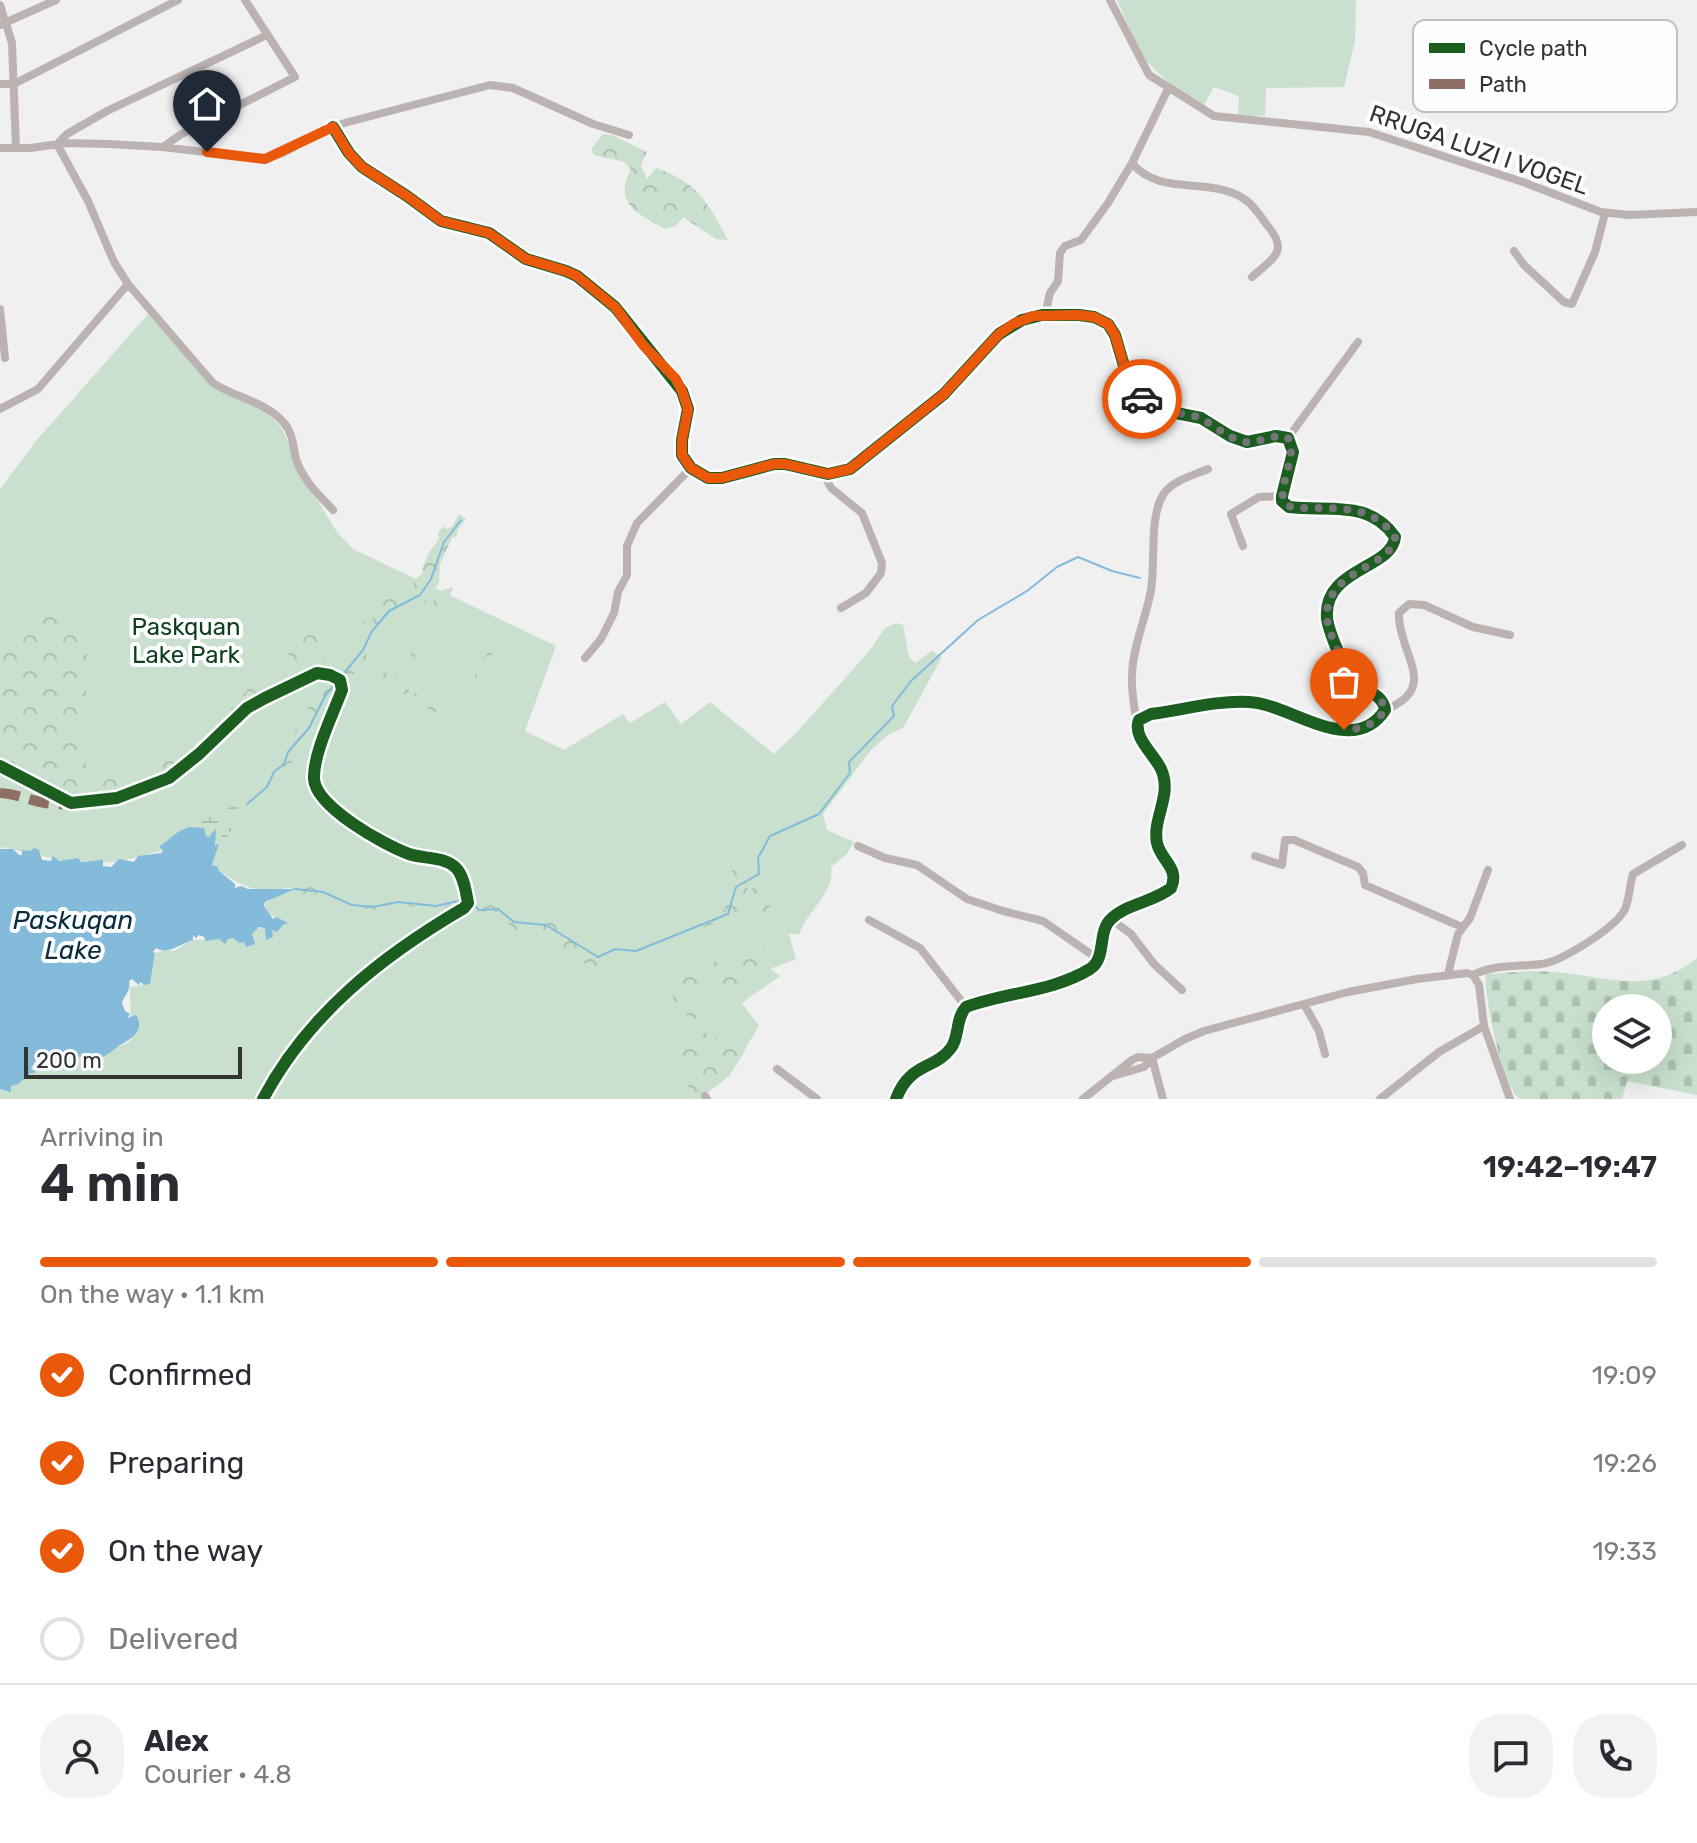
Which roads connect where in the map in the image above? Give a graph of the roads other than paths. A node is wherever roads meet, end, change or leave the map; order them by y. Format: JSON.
{"nodes":[{"id":1,"x":56,"y":0,"type":"edge"},
{"id":2,"x":178,"y":0,"type":"edge"},
{"id":3,"x":245,"y":0,"type":"edge"},
{"id":4,"x":1110,"y":0,"type":"edge"},
{"id":5,"x":0,"y":5,"type":"edge"},
{"id":6,"x":4,"y":24,"type":"edge"},
{"id":7,"x":267,"y":35,"type":"junction"},
{"id":8,"x":0,"y":84,"type":"edge"},
{"id":9,"x":14,"y":84,"type":"junction"},
{"id":10,"x":1168,"y":89,"type":"junction"},
{"id":11,"x":333,"y":127,"type":"junction"},
{"id":12,"x":629,"y":135,"type":"dead end"},
{"id":13,"x":57,"y":144,"type":"junction"},
{"id":14,"x":162,"y":147,"type":"junction"},
{"id":15,"x":0,"y":148,"type":"edge"},
{"id":16,"x":16,"y":148,"type":"junction"},
{"id":17,"x":1132,"y":163,"type":"junction"},
{"id":18,"x":1697,"y":212,"type":"edge"},
{"id":19,"x":1605,"y":213,"type":"junction"},
{"id":20,"x":1514,"y":251,"type":"dead end"},
{"id":21,"x":1252,"y":277,"type":"dead end"},
{"id":22,"x":128,"y":284,"type":"junction"},
{"id":23,"x":0,"y":309,"type":"edge"},
{"id":24,"x":1045,"y":315,"type":"junction"},
{"id":25,"x":1358,"y":342,"type":"dead end"},
{"id":26,"x":5,"y":358,"type":"dead end"},
{"id":27,"x":0,"y":409,"type":"edge"},
{"id":28,"x":1288,"y":438,"type":"junction"},
{"id":29,"x":691,"y":468,"type":"junction"},
{"id":30,"x":1208,"y":469,"type":"dead end"},
{"id":31,"x":828,"y":474,"type":"junction"},
{"id":32,"x":1282,"y":496,"type":"junction"},
{"id":33,"x":333,"y":510,"type":"dead end"},
{"id":34,"x":1243,"y":546,"type":"dead end"},
{"id":35,"x":841,"y":608,"type":"dead end"},
{"id":36,"x":1510,"y":635,"type":"dead end"},
{"id":37,"x":585,"y":658,"type":"dead end"},
{"id":38,"x":1385,"y":710,"type":"junction"},
{"id":39,"x":1137,"y":724,"type":"junction"},
{"id":40,"x":1682,"y":845,"type":"dead end"},
{"id":41,"x":858,"y":846,"type":"dead end"},
{"id":42,"x":1255,"y":856,"type":"dead end"},
{"id":43,"x":1488,"y":870,"type":"dead end"},
{"id":44,"x":1111,"y":919,"type":"junction"},
{"id":45,"x":869,"y":920,"type":"dead end"},
{"id":46,"x":1462,"y":927,"type":"junction"},
{"id":47,"x":1098,"y":959,"type":"junction"},
{"id":48,"x":1448,"y":974,"type":"junction"},
{"id":49,"x":1473,"y":975,"type":"junction"},
{"id":50,"x":1182,"y":990,"type":"dead end"},
{"id":51,"x":1304,"y":1004,"type":"junction"},
{"id":52,"x":966,"y":1007,"type":"junction"},
{"id":53,"x":1484,"y":1026,"type":"junction"},
{"id":54,"x":1325,"y":1054,"type":"dead end"},
{"id":55,"x":1152,"y":1058,"type":"junction"},
{"id":56,"x":777,"y":1069,"type":"dead end"},
{"id":57,"x":817,"y":1099,"type":"edge"},
{"id":58,"x":896,"y":1099,"type":"edge"},
{"id":59,"x":1083,"y":1099,"type":"edge"},
{"id":60,"x":1163,"y":1099,"type":"edge"},
{"id":61,"x":1380,"y":1099,"type":"edge"},
{"id":62,"x":1510,"y":1099,"type":"edge"}],
"edges":[{"from":1,"to":6,"type":"street"},
{"from":2,"to":9,"type":"street"},
{"from":3,"to":7,"type":"street"},
{"from":4,"to":10,"type":"street","name":"RRUGA LUZI I VOGEL"},
{"from":5,"to":6,"type":"street"},
{"from":6,"to":9,"type":"street"},
{"from":7,"to":13,"type":"street"},
{"from":7,"to":14,"type":"street"},
{"from":8,"to":9,"type":"street"},
{"from":9,"to":16,"type":"street"},
{"from":10,"to":17,"type":"street"},
{"from":10,"to":19,"type":"street","name":"RRUGA LUZI I VOGEL"},
{"from":11,"to":12,"type":"street"},
{"from":11,"to":14,"type":"street"},
{"from":11,"to":29,"type":"street"},
{"from":13,"to":14,"type":"street"},
{"from":13,"to":16,"type":"street"},
{"from":13,"to":22,"type":"street"},
{"from":15,"to":16,"type":"street"},
{"from":17,"to":21,"type":"street"},
{"from":17,"to":24,"type":"street"},
{"from":18,"to":19,"type":"street","name":"RRUGA LUZI I VOGEL"},
{"from":19,"to":20,"type":"street"},
{"from":22,"to":27,"type":"street"},
{"from":22,"to":33,"type":"street"},
{"from":23,"to":26,"type":"street"},
{"from":24,"to":28,"type":"street"},
{"from":24,"to":31,"type":"street"},
{"from":25,"to":28,"type":"street"},
{"from":28,"to":32,"type":"street"},
{"from":29,"to":31,"type":"street"},
{"from":29,"to":37,"type":"street"},
{"from":30,"to":39,"type":"street"},
{"from":31,"to":35,"type":"street"},
{"from":32,"to":34,"type":"street"},
{"from":32,"to":38,"type":"street"},
{"from":36,"to":38,"type":"street"},
{"from":38,"to":39,"type":"street"},
{"from":39,"to":44,"type":"street"},
{"from":40,"to":49,"type":"street"},
{"from":41,"to":47,"type":"street"},
{"from":42,"to":46,"type":"street"},
{"from":43,"to":46,"type":"street"},
{"from":44,"to":47,"type":"street"},
{"from":44,"to":50,"type":"street"},
{"from":45,"to":52,"type":"street"},
{"from":46,"to":48,"type":"street"},
{"from":47,"to":52,"type":"street"},
{"from":48,"to":49,"type":"street"},
{"from":48,"to":51,"type":"street"},
{"from":49,"to":53,"type":"street"},
{"from":51,"to":54,"type":"street"},
{"from":51,"to":55,"type":"street"},
{"from":52,"to":58,"type":"street"},
{"from":53,"to":61,"type":"street"},
{"from":53,"to":62,"type":"street"},
{"from":55,"to":59,"type":"street"},
{"from":55,"to":60,"type":"street"},
{"from":56,"to":57,"type":"street"}]}
